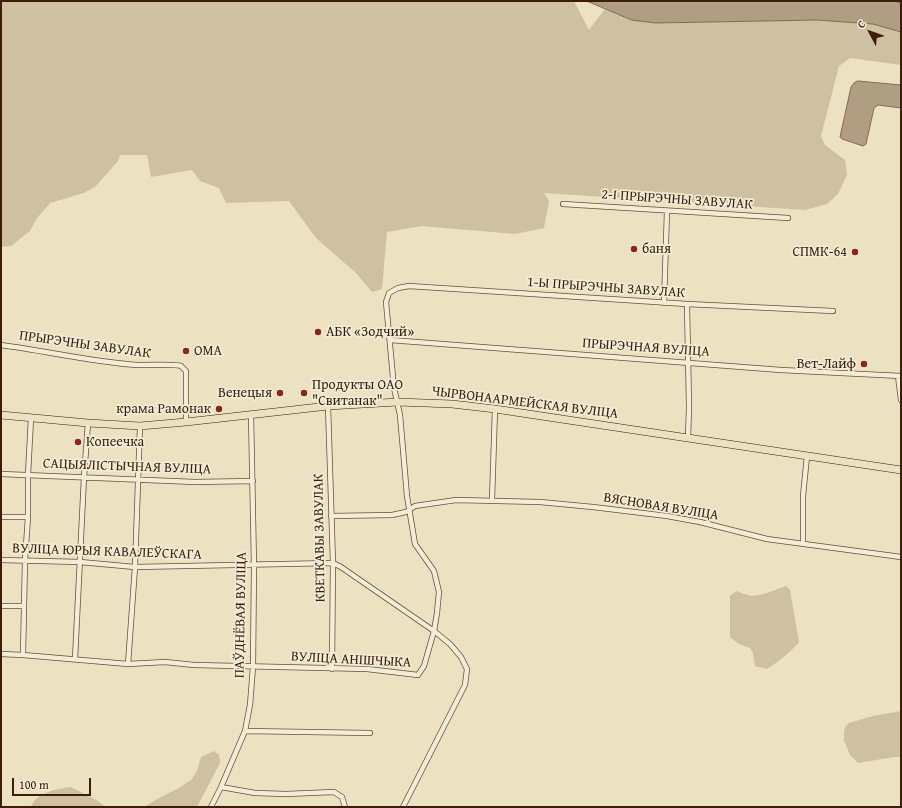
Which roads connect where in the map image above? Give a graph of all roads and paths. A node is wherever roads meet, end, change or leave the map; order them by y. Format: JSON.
{"nodes":[{"id":1,"x":564,"y":204,"type":"dead end"},
{"id":2,"x":667,"y":211,"type":"junction"},
{"id":3,"x":788,"y":218,"type":"dead end"},
{"id":4,"x":386,"y":302,"type":"joint"},
{"id":5,"x":664,"y":303,"type":"junction"},
{"id":6,"x":687,"y":304,"type":"junction"},
{"id":7,"x":832,"y":311,"type":"dead end"},
{"id":8,"x":390,"y":340,"type":"junction"},
{"id":9,"x":1,"y":345,"type":"edge"},
{"id":10,"x":688,"y":363,"type":"junction"},
{"id":11,"x":900,"y":376,"type":"edge"},
{"id":12,"x":901,"y":400,"type":"edge"},
{"id":13,"x":398,"y":402,"type":"junction"},
{"id":14,"x":328,"y":406,"type":"junction"},
{"id":15,"x":494,"y":409,"type":"junction"},
{"id":16,"x":1,"y":415,"type":"edge"},
{"id":17,"x":251,"y":415,"type":"junction"},
{"id":18,"x":31,"y":418,"type":"junction"},
{"id":19,"x":186,"y":422,"type":"junction"},
{"id":20,"x":88,"y":423,"type":"junction"},
{"id":21,"x":140,"y":426,"type":"junction"},
{"id":22,"x":688,"y":438,"type":"junction"},
{"id":23,"x":807,"y":456,"type":"junction"},
{"id":24,"x":901,"y":470,"type":"edge"},
{"id":25,"x":1,"y":474,"type":"edge"},
{"id":26,"x":28,"y":474,"type":"junction"},
{"id":27,"x":84,"y":477,"type":"junction"},
{"id":28,"x":138,"y":479,"type":"junction"},
{"id":29,"x":253,"y":481,"type":"junction"},
{"id":30,"x":492,"y":500,"type":"junction"},
{"id":31,"x":410,"y":509,"type":"junction"},
{"id":32,"x":331,"y":516,"type":"junction"},
{"id":33,"x":1,"y":517,"type":"edge"},
{"id":34,"x":28,"y":517,"type":"junction"},
{"id":35,"x":803,"y":544,"type":"junction"},
{"id":36,"x":901,"y":557,"type":"edge"},
{"id":37,"x":1,"y":560,"type":"edge"},
{"id":38,"x":25,"y":560,"type":"junction"},
{"id":39,"x":80,"y":562,"type":"junction"},
{"id":40,"x":333,"y":563,"type":"junction"},
{"id":41,"x":254,"y":565,"type":"junction"},
{"id":42,"x":135,"y":567,"type":"junction"},
{"id":43,"x":1,"y":606,"type":"edge"},
{"id":44,"x":24,"y":606,"type":"junction"},
{"id":45,"x":434,"y":631,"type":"junction"},
{"id":46,"x":1,"y":654,"type":"edge"},
{"id":47,"x":23,"y":655,"type":"junction"},
{"id":48,"x":75,"y":659,"type":"junction"},
{"id":49,"x":128,"y":664,"type":"junction"},
{"id":50,"x":252,"y":667,"type":"junction"},
{"id":51,"x":332,"y":669,"type":"junction"},
{"id":52,"x":245,"y":731,"type":"junction"},
{"id":53,"x":370,"y":733,"type":"dead end"},
{"id":54,"x":221,"y":788,"type":"junction"},
{"id":55,"x":210,"y":807,"type":"edge"},
{"id":56,"x":346,"y":807,"type":"edge"},
{"id":57,"x":403,"y":807,"type":"edge"}],
"edges":[{"from":1,"to":2,"type":"street","name":"2-І ПРЫРЭЧНЫ ЗАВУЛАК"},
{"from":2,"to":3,"type":"street","name":"2-І ПРЫРЭЧНЫ ЗАВУЛАК"},
{"from":2,"to":5,"type":"street"},
{"from":4,"to":5,"type":"street","name":"1-Ы ПРЫРЭЧНЫ ЗАВУЛАК"},
{"from":4,"to":8,"type":"street","name":"ВУЛІЦА АНІШЧЫКА"},
{"from":5,"to":6,"type":"street","name":"1-Ы ПРЫРЭЧНЫ ЗАВУЛАК"},
{"from":6,"to":7,"type":"street","name":"1-Ы ПРЫРЭЧНЫ ЗАВУЛАК"},
{"from":6,"to":10,"type":"street"},
{"from":8,"to":10,"type":"street","name":"ПРЫРЭЧНАЯ ВУЛІЦА"},
{"from":8,"to":13,"type":"street","name":"ВУЛІЦА АНІШЧЫКА"},
{"from":9,"to":19,"type":"street","name":"ПРЫРЭЧНЫ ЗАВУЛАК"},
{"from":10,"to":11,"type":"street","name":"ПРЫРЭЧНАЯ ВУЛІЦА"},
{"from":10,"to":22,"type":"street"},
{"from":11,"to":12,"type":"street"},
{"from":13,"to":14,"type":"highway","name":"ЧЫРВОНААРМЕЙСКАЯ ВУЛІЦА"},
{"from":13,"to":15,"type":"highway","name":"ЧЫРВОНААРМЕЙСКАЯ ВУЛІЦА"},
{"from":13,"to":31,"type":"street","name":"ВУЛІЦА АНІШЧЫКА"},
{"from":14,"to":17,"type":"highway","name":"ЧЫРВОНААРМЕЙСКАЯ ВУЛІЦА"},
{"from":14,"to":32,"type":"street","name":"КВЕТКАВЫ ЗАВУЛАК"},
{"from":15,"to":22,"type":"highway","name":"ЧЫРВОНААРМЕЙСКАЯ ВУЛІЦА"},
{"from":15,"to":30,"type":"street"},
{"from":16,"to":18,"type":"highway","name":"ЧЫРВОНААРМЕЙСКАЯ ВУЛІЦА"},
{"from":17,"to":19,"type":"highway","name":"ЧЫРВОНААРМЕЙСКАЯ ВУЛІЦА"},
{"from":17,"to":29,"type":"street","name":"ПАЎДНЁВАЯ ВУЛІЦА"},
{"from":18,"to":20,"type":"highway","name":"ЧЫРВОНААРМЕЙСКАЯ ВУЛІЦА"},
{"from":18,"to":26,"type":"street"},
{"from":19,"to":21,"type":"highway","name":"ЧЫРВОНААРМЕЙСКАЯ ВУЛІЦА"},
{"from":20,"to":21,"type":"highway","name":"ЧЫРВОНААРМЕЙСКАЯ ВУЛІЦА"},
{"from":20,"to":27,"type":"street"},
{"from":21,"to":28,"type":"street"},
{"from":22,"to":23,"type":"highway","name":"ЧЫРВОНААРМЕЙСКАЯ ВУЛІЦА"},
{"from":23,"to":24,"type":"highway","name":"ЧЫРВОНААРМЕЙСКАЯ ВУЛІЦА"},
{"from":23,"to":35,"type":"street"},
{"from":25,"to":26,"type":"street","name":"САЦЫЯЛІСТЫЧНАЯ ВУЛІЦА"},
{"from":26,"to":27,"type":"street","name":"САЦЫЯЛІСТЫЧНАЯ ВУЛІЦА"},
{"from":26,"to":34,"type":"street"},
{"from":27,"to":28,"type":"street","name":"САЦЫЯЛІСТЫЧНАЯ ВУЛІЦА"},
{"from":27,"to":39,"type":"street"},
{"from":28,"to":29,"type":"street","name":"САЦЫЯЛІСТЫЧНАЯ ВУЛІЦА"},
{"from":28,"to":42,"type":"street"},
{"from":29,"to":41,"type":"street","name":"ПАЎДНЁВАЯ ВУЛІЦА"},
{"from":30,"to":31,"type":"street","name":"ВЯСНОВАЯ ВУЛІЦА"},
{"from":30,"to":35,"type":"street","name":"ВЯСНОВАЯ ВУЛІЦА"},
{"from":31,"to":32,"type":"street"},
{"from":31,"to":45,"type":"street","name":"ВУЛІЦА АНІШЧЫКА"},
{"from":32,"to":40,"type":"street","name":"КВЕТКАВЫ ЗАВУЛАК"},
{"from":33,"to":34,"type":"street"},
{"from":34,"to":38,"type":"street"},
{"from":35,"to":36,"type":"street","name":"ВЯСНОВАЯ ВУЛІЦА"},
{"from":37,"to":38,"type":"street","name":"ВУЛІЦА ЮРЫЯ КАВАЛЕЎСКАГА"},
{"from":38,"to":39,"type":"street","name":"ВУЛІЦА ЮРЫЯ КАВАЛЕЎСКАГА"},
{"from":38,"to":44,"type":"street"},
{"from":39,"to":42,"type":"street","name":"ВУЛІЦА ЮРЫЯ КАВАЛЕЎСКАГА"},
{"from":39,"to":48,"type":"street"},
{"from":40,"to":41,"type":"street","name":"ВУЛІЦА ЮРЫЯ КАВАЛЕЎСКАГА"},
{"from":40,"to":45,"type":"street"},
{"from":40,"to":51,"type":"street","name":"КВЕТКАВЫ ЗАВУЛАК"},
{"from":41,"to":42,"type":"street","name":"ВУЛІЦА ЮРЫЯ КАВАЛЕЎСКАГА"},
{"from":41,"to":50,"type":"street","name":"ПАЎДНЁВАЯ ВУЛІЦА"},
{"from":42,"to":49,"type":"street"},
{"from":43,"to":44,"type":"street"},
{"from":44,"to":47,"type":"street"},
{"from":45,"to":51,"type":"street","name":"ВУЛІЦА АНІШЧЫКА"},
{"from":45,"to":57,"type":"street"},
{"from":46,"to":47,"type":"street","name":"ВУЛІЦА АНІШЧЫКА"},
{"from":47,"to":48,"type":"street","name":"ВУЛІЦА АНІШЧЫКА"},
{"from":48,"to":49,"type":"street","name":"ВУЛІЦА АНІШЧЫКА"},
{"from":49,"to":50,"type":"street","name":"ВУЛІЦА АНІШЧЫКА"},
{"from":50,"to":51,"type":"street","name":"ВУЛІЦА АНІШЧЫКА"},
{"from":50,"to":52,"type":"street","name":"ПАЎДНЁВАЯ ВУЛІЦА"},
{"from":52,"to":53,"type":"street"},
{"from":52,"to":54,"type":"street","name":"ПАЎДНЁВАЯ ВУЛІЦА"},
{"from":54,"to":55,"type":"street","name":"ПАЎДНЁВАЯ ВУЛІЦА"},
{"from":54,"to":56,"type":"street"}]}
